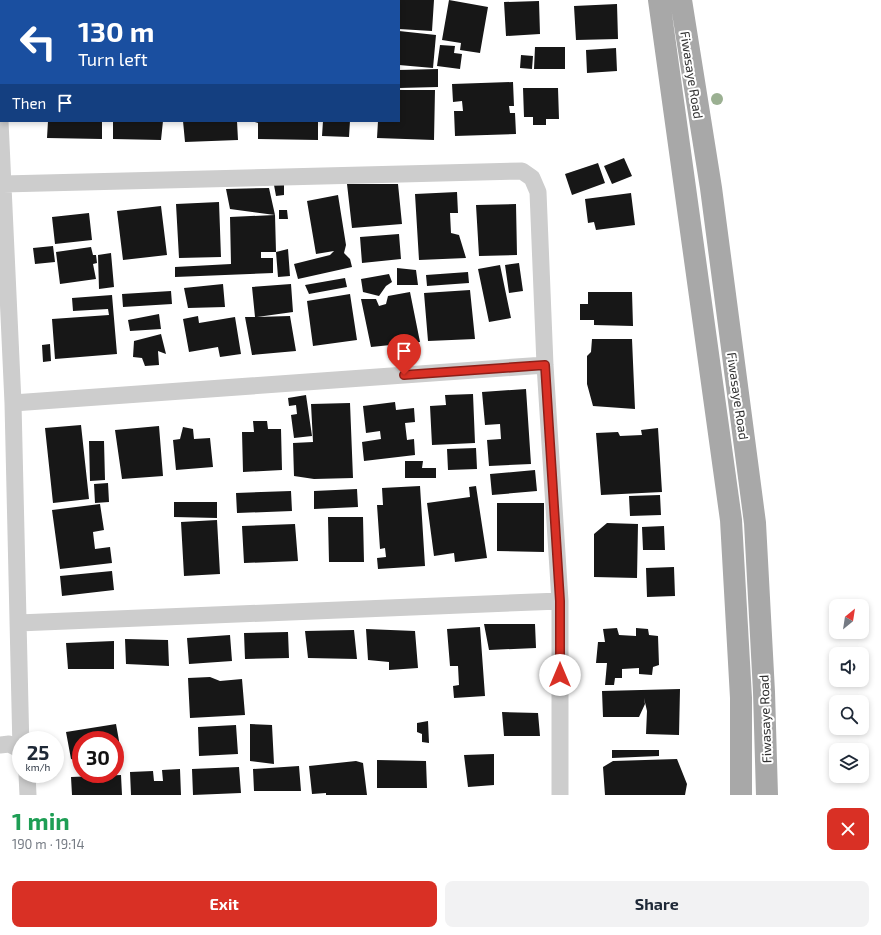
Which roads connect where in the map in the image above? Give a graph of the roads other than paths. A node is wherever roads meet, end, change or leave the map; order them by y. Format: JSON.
{"nodes":[{"id":1,"x":659,"y":0,"type":"edge"},
{"id":2,"x":681,"y":0,"type":"edge"},
{"id":3,"x":0,"y":122,"type":"edge"},
{"id":4,"x":4,"y":184,"type":"junction"},
{"id":5,"x":545,"y":365,"type":"junction"},
{"id":6,"x":13,"y":403,"type":"junction"},
{"id":7,"x":560,"y":601,"type":"junction"},
{"id":8,"x":18,"y":623,"type":"junction"},
{"id":9,"x":21,"y":731,"type":"edge"},
{"id":10,"x":0,"y":745,"type":"edge"},
{"id":11,"x":12,"y":746,"type":"edge"},
{"id":12,"x":27,"y":783,"type":"edge"},
{"id":13,"x":28,"y":795,"type":"edge"},
{"id":14,"x":560,"y":795,"type":"edge"},
{"id":15,"x":741,"y":795,"type":"edge"},
{"id":16,"x":767,"y":795,"type":"edge"}],
"edges":[{"from":1,"to":15,"type":"main road","name":"Fiwasaye Road"},
{"from":2,"to":16,"type":"main road","name":"Fiwasaye Road"},
{"from":3,"to":4,"type":"street"},
{"from":4,"to":5,"type":"street"},
{"from":4,"to":6,"type":"street"},
{"from":5,"to":6,"type":"street"},
{"from":5,"to":7,"type":"street"},
{"from":6,"to":8,"type":"street"},
{"from":7,"to":8,"type":"street"},
{"from":7,"to":14,"type":"street"},
{"from":8,"to":9,"type":"street"},
{"from":10,"to":11,"type":"street"},
{"from":12,"to":13,"type":"street"}]}
